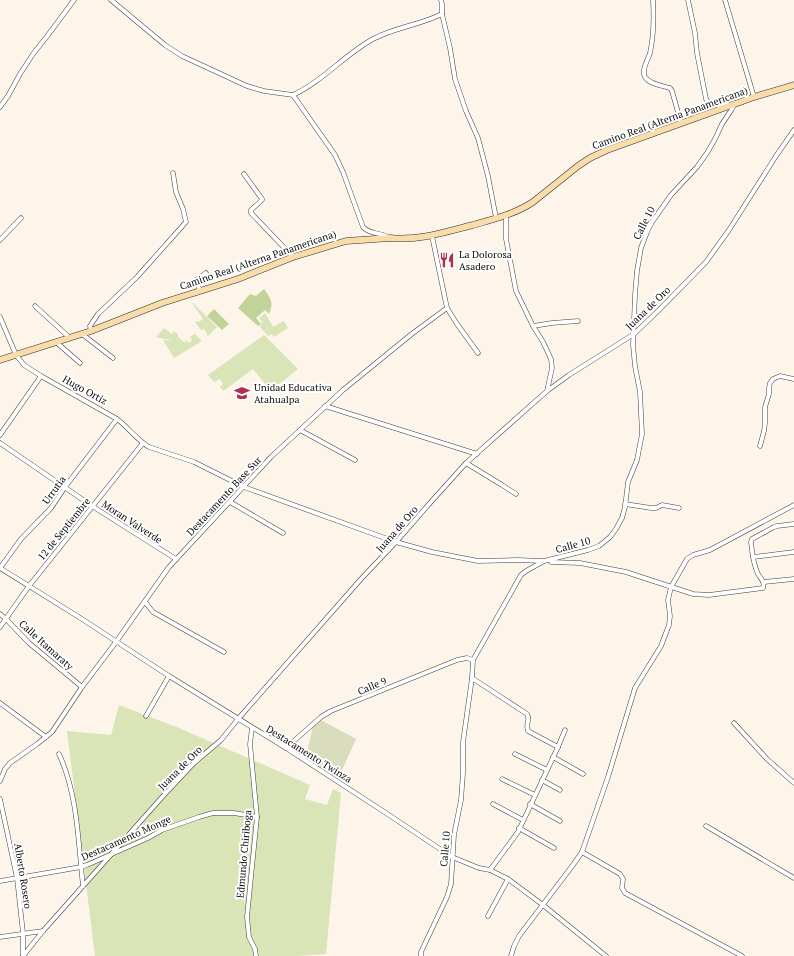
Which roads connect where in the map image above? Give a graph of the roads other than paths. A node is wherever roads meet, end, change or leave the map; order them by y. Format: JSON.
{"nodes":[{"id":1,"x":74,"y":0,"type":"edge"},
{"id":2,"x":111,"y":0,"type":"edge"},
{"id":3,"x":441,"y":0,"type":"edge"},
{"id":4,"x":654,"y":0,"type":"edge"},
{"id":5,"x":688,"y":0,"type":"edge"},
{"id":6,"x":725,"y":0,"type":"edge"},
{"id":7,"x":442,"y":14,"type":"junction"},
{"id":8,"x":794,"y":85,"type":"edge"},
{"id":9,"x":293,"y":95,"type":"junction"},
{"id":10,"x":754,"y":97,"type":"junction"},
{"id":11,"x":734,"y":105,"type":"junction"},
{"id":12,"x":0,"y":107,"type":"edge"},
{"id":13,"x":681,"y":123,"type":"junction"},
{"id":14,"x":794,"y":130,"type":"edge"},
{"id":15,"x":173,"y":173,"type":"dead end"},
{"id":16,"x":244,"y":174,"type":"dead end"},
{"id":17,"x":506,"y":216,"type":"junction"},
{"id":18,"x":21,"y":218,"type":"dead end"},
{"id":19,"x":496,"y":218,"type":"junction"},
{"id":20,"x":432,"y":236,"type":"junction"},
{"id":21,"x":390,"y":238,"type":"junction"},
{"id":22,"x":0,"y":240,"type":"edge"},
{"id":23,"x":293,"y":257,"type":"junction"},
{"id":24,"x":206,"y":273,"type":"dead end"},
{"id":25,"x":200,"y":291,"type":"junction"},
{"id":26,"x":35,"y":306,"type":"dead end"},
{"id":27,"x":447,"y":308,"type":"junction"},
{"id":28,"x":0,"y":317,"type":"edge"},
{"id":29,"x":578,"y":321,"type":"dead end"},
{"id":30,"x":532,"y":326,"type":"junction"},
{"id":31,"x":91,"y":331,"type":"junction"},
{"id":32,"x":82,"y":334,"type":"junction"},
{"id":33,"x":634,"y":334,"type":"junction"},
{"id":34,"x":70,"y":338,"type":"junction"},
{"id":35,"x":56,"y":342,"type":"junction"},
{"id":36,"x":478,"y":353,"type":"dead end"},
{"id":37,"x":16,"y":355,"type":"junction"},
{"id":38,"x":113,"y":358,"type":"dead end"},
{"id":39,"x":0,"y":360,"type":"edge"},
{"id":40,"x":80,"y":363,"type":"dead end"},
{"id":41,"x":41,"y":376,"type":"junction"},
{"id":42,"x":794,"y":379,"type":"edge"},
{"id":43,"x":547,"y":391,"type":"junction"},
{"id":44,"x":325,"y":406,"type":"junction"},
{"id":45,"x":117,"y":419,"type":"junction"},
{"id":46,"x":300,"y":430,"type":"junction"},
{"id":47,"x":0,"y":435,"type":"edge"},
{"id":48,"x":0,"y":443,"type":"edge"},
{"id":49,"x":143,"y":443,"type":"junction"},
{"id":50,"x":760,"y":446,"type":"dead end"},
{"id":51,"x":477,"y":454,"type":"junction"},
{"id":52,"x":355,"y":460,"type":"dead end"},
{"id":53,"x":466,"y":463,"type":"junction"},
{"id":54,"x":65,"y":487,"type":"junction"},
{"id":55,"x":244,"y":487,"type":"junction"},
{"id":56,"x":516,"y":494,"type":"dead end"},
{"id":57,"x":230,"y":502,"type":"junction"},
{"id":58,"x":625,"y":504,"type":"junction"},
{"id":59,"x":794,"y":505,"type":"edge"},
{"id":60,"x":92,"y":506,"type":"junction"},
{"id":61,"x":679,"y":508,"type":"dead end"},
{"id":62,"x":794,"y":524,"type":"edge"},
{"id":63,"x":282,"y":533,"type":"dead end"},
{"id":64,"x":396,"y":542,"type":"junction"},
{"id":65,"x":794,"y":552,"type":"edge"},
{"id":66,"x":753,"y":557,"type":"junction"},
{"id":67,"x":176,"y":559,"type":"junction"},
{"id":68,"x":544,"y":562,"type":"junction"},
{"id":69,"x":0,"y":568,"type":"edge"},
{"id":70,"x":794,"y":579,"type":"edge"},
{"id":71,"x":764,"y":582,"type":"junction"},
{"id":72,"x":29,"y":586,"type":"junction"},
{"id":73,"x":671,"y":587,"type":"junction"},
{"id":74,"x":145,"y":602,"type":"junction"},
{"id":75,"x":0,"y":614,"type":"edge"},
{"id":76,"x":6,"y":619,"type":"junction"},
{"id":77,"x":0,"y":627,"type":"edge"},
{"id":78,"x":116,"y":642,"type":"junction"},
{"id":79,"x":224,"y":652,"type":"dead end"},
{"id":80,"x":473,"y":660,"type":"junction"},
{"id":81,"x":169,"y":676,"type":"junction"},
{"id":82,"x":472,"y":678,"type":"junction"},
{"id":83,"x":82,"y":687,"type":"junction"},
{"id":84,"x":0,"y":703,"type":"edge"},
{"id":85,"x":146,"y":716,"type":"dead end"},
{"id":86,"x":238,"y":719,"type":"junction"},
{"id":87,"x":734,"y":723,"type":"dead end"},
{"id":88,"x":252,"y":728,"type":"junction"},
{"id":89,"x":564,"y":730,"type":"dead end"},
{"id":90,"x":46,"y":737,"type":"junction"},
{"id":91,"x":558,"y":747,"type":"junction"},
{"id":92,"x":286,"y":748,"type":"junction"},
{"id":93,"x":59,"y":754,"type":"dead end"},
{"id":94,"x":515,"y":754,"type":"dead end"},
{"id":95,"x":553,"y":757,"type":"junction"},
{"id":96,"x":547,"y":770,"type":"junction"},
{"id":97,"x":583,"y":774,"type":"dead end"},
{"id":98,"x":502,"y":779,"type":"dead end"},
{"id":99,"x":542,"y":780,"type":"junction"},
{"id":100,"x":0,"y":781,"type":"edge"},
{"id":101,"x":794,"y":783,"type":"edge"},
{"id":102,"x":560,"y":790,"type":"dead end"},
{"id":103,"x":534,"y":795,"type":"junction"},
{"id":104,"x":0,"y":799,"type":"edge"},
{"id":105,"x":493,"y":804,"type":"dead end"},
{"id":106,"x":530,"y":804,"type":"junction"},
{"id":107,"x":257,"y":817,"type":"junction"},
{"id":108,"x":523,"y":820,"type":"junction"},
{"id":109,"x":560,"y":821,"type":"dead end"},
{"id":110,"x":706,"y":826,"type":"dead end"},
{"id":111,"x":519,"y":828,"type":"junction"},
{"id":112,"x":554,"y":848,"type":"dead end"},
{"id":113,"x":582,"y":852,"type":"junction"},
{"id":114,"x":110,"y":855,"type":"junction"},
{"id":115,"x":452,"y":857,"type":"junction"},
{"id":116,"x":81,"y":867,"type":"junction"},
{"id":117,"x":490,"y":870,"type":"junction"},
{"id":118,"x":18,"y":878,"type":"junction"},
{"id":119,"x":794,"y":878,"type":"edge"},
{"id":120,"x":508,"y":879,"type":"junction"},
{"id":121,"x":0,"y":881,"type":"edge"},
{"id":122,"x":84,"y":886,"type":"junction"},
{"id":123,"x":543,"y":905,"type":"junction"},
{"id":124,"x":488,"y":916,"type":"dead end"},
{"id":125,"x":43,"y":931,"type":"junction"},
{"id":126,"x":23,"y":934,"type":"junction"},
{"id":127,"x":0,"y":937,"type":"edge"},
{"id":128,"x":23,"y":956,"type":"edge"},
{"id":129,"x":256,"y":956,"type":"edge"},
{"id":130,"x":422,"y":956,"type":"edge"},
{"id":131,"x":511,"y":956,"type":"edge"},
{"id":132,"x":606,"y":956,"type":"edge"},
{"id":133,"x":742,"y":956,"type":"edge"}],
"edges":[{"from":1,"to":12,"type":"street"},
{"from":2,"to":9,"type":"street"},
{"from":3,"to":7,"type":"street"},
{"from":4,"to":13,"type":"street"},
{"from":5,"to":11,"type":"street"},
{"from":6,"to":10,"type":"street"},
{"from":7,"to":9,"type":"street"},
{"from":7,"to":19,"type":"street"},
{"from":8,"to":10,"type":"street","name":"Camino Real (Alterna Panamericana)"},
{"from":9,"to":21,"type":"street"},
{"from":10,"to":11,"type":"street","name":"Camino Real (Alterna Panamericana)"},
{"from":11,"to":13,"type":"street","name":"Camino Real (Alterna Panamericana)"},
{"from":11,"to":33,"type":"street","name":"Calle 10"},
{"from":13,"to":17,"type":"street","name":"Camino Real (Alterna Panamericana)"},
{"from":14,"to":33,"type":"street","name":"Juana de Oro"},
{"from":15,"to":31,"type":"street"},
{"from":16,"to":23,"type":"street"},
{"from":17,"to":19,"type":"street","name":"Camino Real (Alterna Panamericana)"},
{"from":17,"to":30,"type":"street"},
{"from":18,"to":22,"type":"street"},
{"from":19,"to":20,"type":"street","name":"Camino Real (Alterna Panamericana)"},
{"from":20,"to":21,"type":"street","name":"Camino Real (Alterna Panamericana)"},
{"from":20,"to":27,"type":"street"},
{"from":21,"to":23,"type":"street","name":"Camino Real (Alterna Panamericana)"},
{"from":23,"to":25,"type":"street","name":"Camino Real (Alterna Panamericana)"},
{"from":24,"to":25,"type":"street"},
{"from":25,"to":31,"type":"street","name":"Camino Real (Alterna Panamericana)"},
{"from":26,"to":34,"type":"street"},
{"from":27,"to":36,"type":"street"},
{"from":27,"to":44,"type":"street","name":"Destacamento Base Sur"},
{"from":28,"to":37,"type":"street","name":"Hugo Ortiz"},
{"from":29,"to":30,"type":"street"},
{"from":30,"to":43,"type":"street"},
{"from":31,"to":32,"type":"street","name":"Camino Real (Alterna Panamericana)"},
{"from":32,"to":34,"type":"street","name":"Camino Real (Alterna Panamericana)"},
{"from":32,"to":38,"type":"street"},
{"from":33,"to":43,"type":"street","name":"Juana de Oro"},
{"from":33,"to":58,"type":"street","name":"Calle 10"},
{"from":34,"to":35,"type":"street","name":"Camino Real (Alterna Panamericana)"},
{"from":35,"to":37,"type":"street","name":"Camino Real (Alterna Panamericana)"},
{"from":35,"to":40,"type":"street"},
{"from":37,"to":39,"type":"street"},
{"from":37,"to":41,"type":"street","name":"Hugo Ortiz"},
{"from":41,"to":45,"type":"street","name":"Hugo Ortiz"},
{"from":41,"to":47,"type":"street"},
{"from":42,"to":50,"type":"street"},
{"from":43,"to":51,"type":"street","name":"Juana de Oro"},
{"from":44,"to":46,"type":"street","name":"Destacamento Base Sur"},
{"from":44,"to":51,"type":"street"},
{"from":45,"to":49,"type":"street","name":"Hugo Ortiz"},
{"from":45,"to":54,"type":"street","name":"Urrutia"},
{"from":46,"to":52,"type":"street"},
{"from":46,"to":55,"type":"street","name":"Destacamento Base Sur"},
{"from":48,"to":54,"type":"street","name":"Moran Valverde"},
{"from":49,"to":55,"type":"street","name":"Hugo Ortiz"},
{"from":49,"to":60,"type":"street","name":"12 de Septiembre"},
{"from":51,"to":53,"type":"street","name":"Juana de Oro"},
{"from":53,"to":56,"type":"street"},
{"from":53,"to":64,"type":"street","name":"Juana de Oro"},
{"from":54,"to":60,"type":"street","name":"Moran Valverde"},
{"from":54,"to":69,"type":"street","name":"Urrutia"},
{"from":55,"to":57,"type":"street","name":"Destacamento Base Sur"},
{"from":55,"to":64,"type":"street","name":"Hugo Ortiz"},
{"from":57,"to":63,"type":"street"},
{"from":57,"to":67,"type":"street","name":"Destacamento Base Sur"},
{"from":58,"to":61,"type":"street"},
{"from":58,"to":68,"type":"street","name":"Calle 10"},
{"from":59,"to":73,"type":"street"},
{"from":60,"to":67,"type":"street","name":"Moran Valverde"},
{"from":60,"to":72,"type":"street","name":"12 de Septiembre"},
{"from":62,"to":66,"type":"street"},
{"from":64,"to":68,"type":"street","name":"Hugo Ortiz"},
{"from":64,"to":86,"type":"street","name":"Juana de Oro"},
{"from":65,"to":66,"type":"street"},
{"from":66,"to":71,"type":"street"},
{"from":67,"to":74,"type":"street","name":"Destacamento Base Sur"},
{"from":68,"to":73,"type":"street","name":"Hugo Ortiz"},
{"from":68,"to":80,"type":"street","name":"Calle 10"},
{"from":69,"to":72,"type":"street","name":"Destacamento Twinza"},
{"from":70,"to":71,"type":"street"},
{"from":71,"to":73,"type":"street","name":"Hugo Ortiz"},
{"from":72,"to":76,"type":"street","name":"12 de Septiembre"},
{"from":72,"to":78,"type":"street","name":"Destacamento Twinza"},
{"from":73,"to":113,"type":"street"},
{"from":74,"to":78,"type":"street","name":"Destacamento Base Sur"},
{"from":74,"to":79,"type":"street"},
{"from":75,"to":76,"type":"street","name":"Calle Itamaraty"},
{"from":76,"to":77,"type":"street","name":"12 de Septiembre"},
{"from":76,"to":83,"type":"street","name":"Calle Itamaraty"},
{"from":78,"to":81,"type":"street","name":"Destacamento Twinza"},
{"from":78,"to":83,"type":"street","name":"Destacamento Base Sur"},
{"from":80,"to":82,"type":"street","name":"Calle 10"},
{"from":80,"to":92,"type":"street","name":"Calle 9"},
{"from":81,"to":85,"type":"street"},
{"from":81,"to":86,"type":"street","name":"Destacamento Twinza"},
{"from":82,"to":91,"type":"street"},
{"from":82,"to":115,"type":"street","name":"Calle 10"},
{"from":83,"to":90,"type":"street","name":"Destacamento Base Sur"},
{"from":84,"to":90,"type":"street"},
{"from":86,"to":88,"type":"street","name":"Destacamento Twinza"},
{"from":86,"to":114,"type":"street","name":"Juana de Oro"},
{"from":87,"to":101,"type":"street"},
{"from":88,"to":92,"type":"street","name":"Destacamento Twinza"},
{"from":88,"to":107,"type":"street","name":"Edmundo Chiriboga"},
{"from":89,"to":91,"type":"street"},
{"from":90,"to":100,"type":"street","name":"Destacamento Base Sur"},
{"from":91,"to":95,"type":"street"},
{"from":92,"to":115,"type":"street","name":"Destacamento Twinza"},
{"from":93,"to":116,"type":"street"},
{"from":94,"to":96,"type":"street"},
{"from":95,"to":96,"type":"street"},
{"from":95,"to":97,"type":"street"},
{"from":96,"to":99,"type":"street"},
{"from":98,"to":103,"type":"street"},
{"from":99,"to":102,"type":"street"},
{"from":99,"to":103,"type":"street"},
{"from":103,"to":106,"type":"street"},
{"from":104,"to":118,"type":"street","name":"Alberto Rosero"},
{"from":105,"to":108,"type":"street"},
{"from":106,"to":108,"type":"street"},
{"from":106,"to":109,"type":"street"},
{"from":107,"to":114,"type":"street","name":"Destacamento Monge"},
{"from":107,"to":129,"type":"street","name":"Edmundo Chiriboga"},
{"from":108,"to":111,"type":"street"},
{"from":110,"to":119,"type":"street"},
{"from":111,"to":112,"type":"street"},
{"from":111,"to":117,"type":"street"},
{"from":113,"to":123,"type":"street"},
{"from":113,"to":133,"type":"street"},
{"from":114,"to":116,"type":"street","name":"Destacamento Monge"},
{"from":114,"to":122,"type":"street","name":"Juana de Oro"},
{"from":115,"to":117,"type":"street","name":"Destacamento Twinza"},
{"from":115,"to":130,"type":"street","name":"Calle 10"},
{"from":116,"to":118,"type":"street","name":"Destacamento Monge"},
{"from":116,"to":122,"type":"street"},
{"from":117,"to":120,"type":"street","name":"Destacamento Twinza"},
{"from":118,"to":121,"type":"street","name":"Destacamento Monge"},
{"from":118,"to":126,"type":"street","name":"Alberto Rosero"},
{"from":120,"to":123,"type":"street","name":"Destacamento Twinza"},
{"from":120,"to":124,"type":"street"},
{"from":122,"to":125,"type":"street","name":"Juana de Oro"},
{"from":123,"to":131,"type":"street"},
{"from":123,"to":132,"type":"street","name":"Destacamento Twinza"},
{"from":125,"to":126,"type":"street"},
{"from":125,"to":128,"type":"street","name":"Juana de Oro"},
{"from":126,"to":127,"type":"street"},
{"from":126,"to":128,"type":"street","name":"Alberto Rosero"}]}
